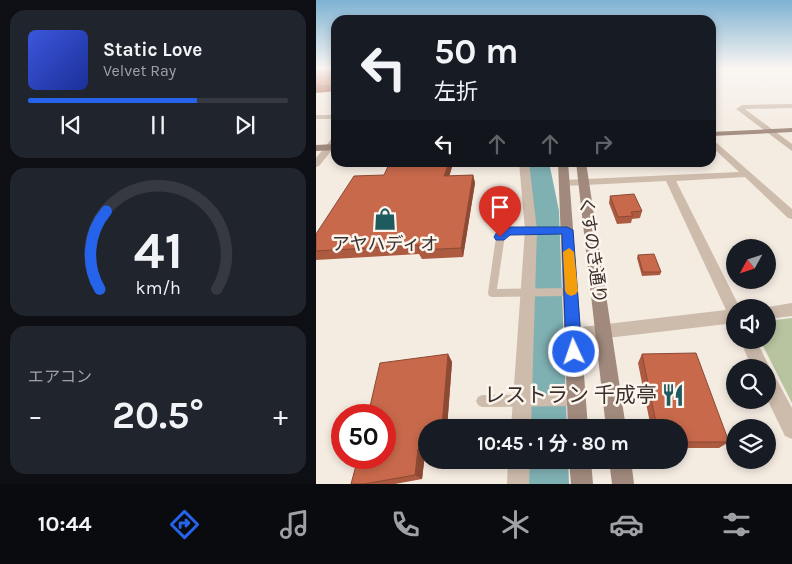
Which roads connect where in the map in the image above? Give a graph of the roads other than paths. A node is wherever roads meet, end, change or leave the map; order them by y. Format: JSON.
{"nodes":[{"id":1,"x":792,"y":106,"type":"edge"},
{"id":2,"x":316,"y":117,"type":"edge"},
{"id":3,"x":331,"y":117,"type":"edge"},
{"id":4,"x":792,"y":130,"type":"edge"},
{"id":5,"x":770,"y":131,"type":"junction"},
{"id":6,"x":716,"y":134,"type":"edge"},
{"id":7,"x":716,"y":145,"type":"edge"},
{"id":8,"x":331,"y":147,"type":"edge"},
{"id":9,"x":316,"y":148,"type":"edge"},
{"id":10,"x":792,"y":148,"type":"edge"},
{"id":11,"x":331,"y":149,"type":"edge"},
{"id":12,"x":316,"y":164,"type":"edge"},
{"id":13,"x":525,"y":167,"type":"edge"},
{"id":14,"x":563,"y":167,"type":"edge"},
{"id":15,"x":582,"y":167,"type":"edge"},
{"id":16,"x":748,"y":174,"type":"junction"},
{"id":17,"x":669,"y":178,"type":"junction"},
{"id":18,"x":584,"y":181,"type":"junction"},
{"id":19,"x":564,"y":183,"type":"junction"},
{"id":20,"x":792,"y":215,"type":"edge"},
{"id":21,"x":535,"y":230,"type":"junction"},
{"id":22,"x":567,"y":230,"type":"junction"},
{"id":23,"x":531,"y":292,"type":"junction"},
{"id":24,"x":571,"y":292,"type":"junction"},
{"id":25,"x":728,"y":299,"type":"edge"},
{"id":26,"x":792,"y":309,"type":"edge"},
{"id":27,"x":776,"y":311,"type":"edge"},
{"id":28,"x":726,"y":315,"type":"edge"},
{"id":29,"x":604,"y":331,"type":"junction"},
{"id":30,"x":573,"y":335,"type":"junction"},
{"id":31,"x":776,"y":397,"type":"edge"},
{"id":32,"x":577,"y":400,"type":"junction"},
{"id":33,"x":482,"y":401,"type":"dead end"},
{"id":34,"x":527,"y":401,"type":"junction"},
{"id":35,"x":523,"y":419,"type":"edge"},
{"id":36,"x":578,"y":419,"type":"edge"},
{"id":37,"x":615,"y":419,"type":"edge"},
{"id":38,"x":792,"y":429,"type":"edge"},
{"id":39,"x":519,"y":469,"type":"edge"},
{"id":40,"x":581,"y":469,"type":"edge"},
{"id":41,"x":621,"y":469,"type":"edge"},
{"id":42,"x":518,"y":484,"type":"edge"},
{"id":43,"x":582,"y":484,"type":"edge"},
{"id":44,"x":623,"y":484,"type":"edge"}],
"edges":[{"from":1,"to":5,"type":"street"},
{"from":2,"to":3,"type":"street"},
{"from":4,"to":5,"type":"main road"},
{"from":5,"to":6,"type":"main road"},
{"from":5,"to":10,"type":"street"},
{"from":7,"to":16,"type":"street"},
{"from":8,"to":9,"type":"main road"},
{"from":11,"to":12,"type":"street"},
{"from":13,"to":21,"type":"street"},
{"from":14,"to":19,"type":"main road","name":"くすのき通り"},
{"from":15,"to":18,"type":"main road","name":"くすのき通り"},
{"from":16,"to":17,"type":"street"},
{"from":16,"to":20,"type":"street"},
{"from":17,"to":18,"type":"street"},
{"from":17,"to":25,"type":"street"},
{"from":18,"to":19,"type":"street"},
{"from":18,"to":29,"type":"main road","name":"くすのき通り"},
{"from":19,"to":22,"type":"main road","name":"くすのき通り"},
{"from":21,"to":22,"type":"lane"},
{"from":21,"to":23,"type":"street"},
{"from":21,"to":23,"type":"lane"},
{"from":22,"to":24,"type":"main road","name":"くすのき通り"},
{"from":23,"to":24,"type":"lane"},
{"from":23,"to":34,"type":"street"},
{"from":24,"to":30,"type":"main road","name":"くすのき通り"},
{"from":26,"to":27,"type":"street"},
{"from":28,"to":29,"type":"street"},
{"from":29,"to":30,"type":"street"},
{"from":29,"to":37,"type":"main road","name":"くすのき通り"},
{"from":30,"to":32,"type":"main road","name":"くすのき通り"},
{"from":31,"to":38,"type":"street"},
{"from":32,"to":34,"type":"lane"},
{"from":32,"to":36,"type":"main road","name":"くすのき通り"},
{"from":33,"to":34,"type":"lane"},
{"from":34,"to":35,"type":"street"},
{"from":39,"to":42,"type":"street"},
{"from":40,"to":43,"type":"main road"},
{"from":41,"to":44,"type":"main road"}]}
